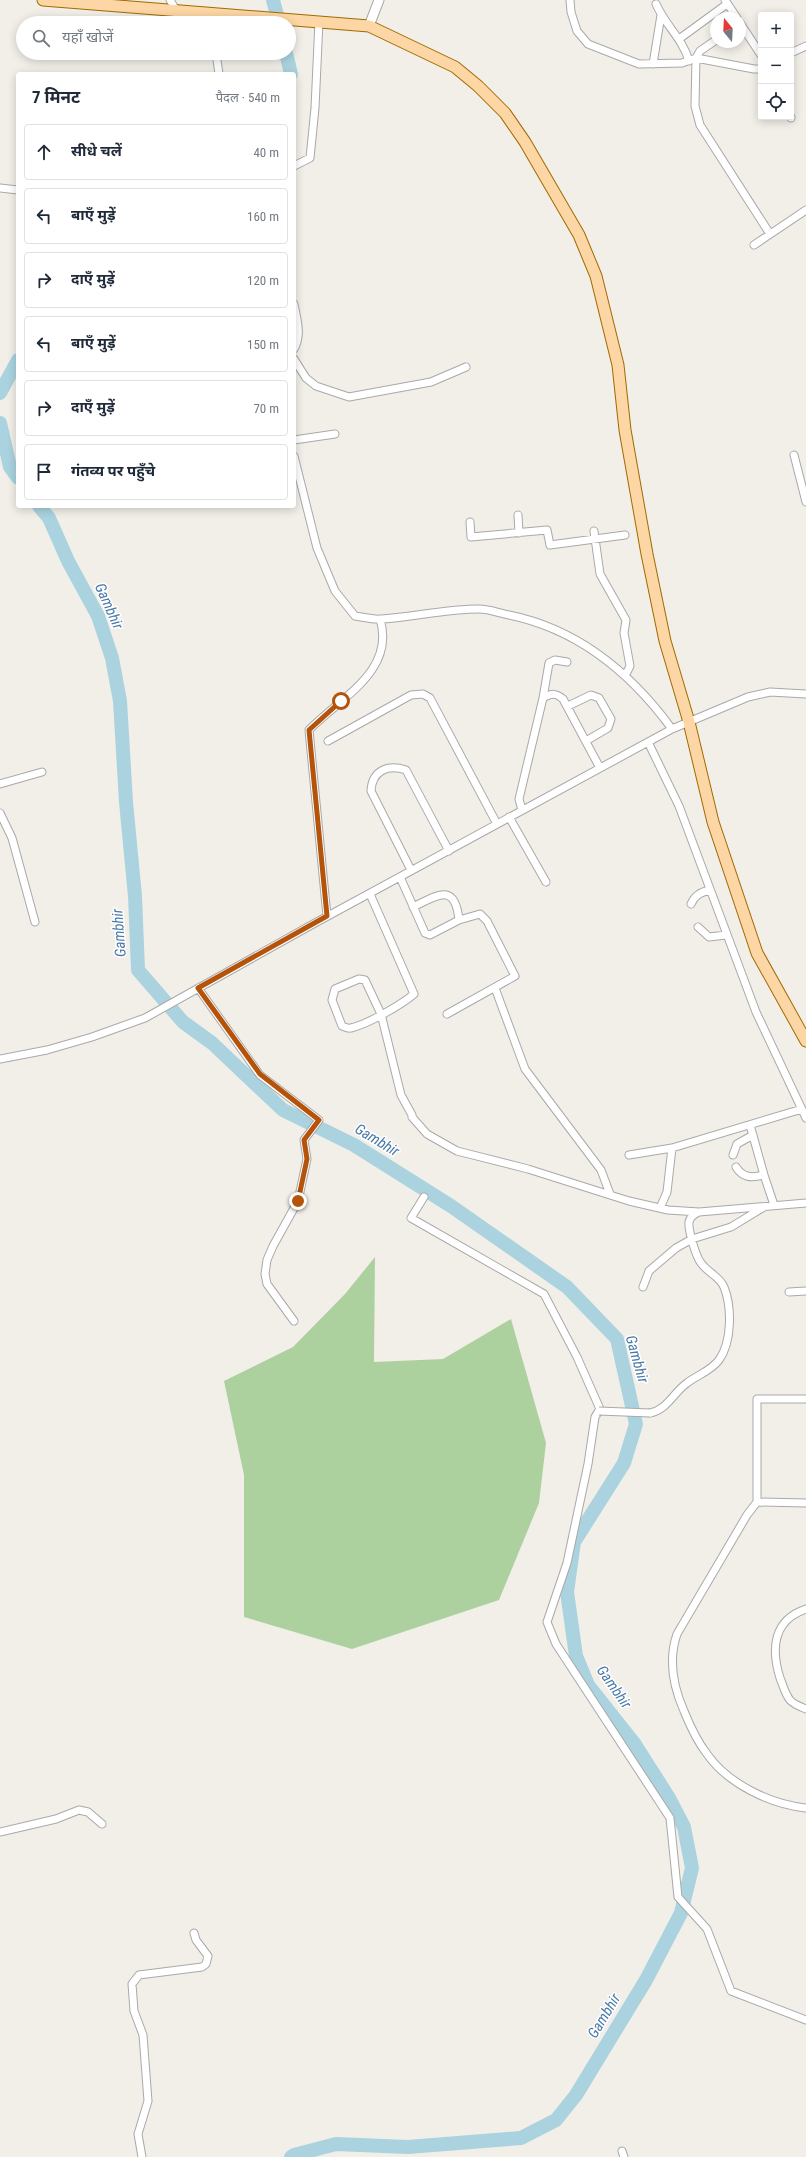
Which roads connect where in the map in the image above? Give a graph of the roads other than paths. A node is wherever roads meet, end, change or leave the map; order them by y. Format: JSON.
{"nodes":[{"id":1,"x":43,"y":0,"type":"edge"},
{"id":2,"x":170,"y":0,"type":"edge"},
{"id":3,"x":379,"y":0,"type":"edge"},
{"id":4,"x":570,"y":0,"type":"edge"},
{"id":5,"x":726,"y":2,"type":"edge"},
{"id":6,"x":656,"y":4,"type":"dead end"},
{"id":7,"x":176,"y":10,"type":"junction"},
{"id":8,"x":733,"y":12,"type":"edge"},
{"id":9,"x":661,"y":15,"type":"junction"},
{"id":10,"x":202,"y":16,"type":"edge"},
{"id":11,"x":218,"y":16,"type":"edge"},
{"id":12,"x":253,"y":16,"type":"edge"},
{"id":13,"x":296,"y":19,"type":"edge"},
{"id":14,"x":320,"y":21,"type":"junction"},
{"id":15,"x":370,"y":26,"type":"junction"},
{"id":16,"x":746,"y":31,"type":"edge"},
{"id":17,"x":679,"y":39,"type":"junction"},
{"id":18,"x":710,"y":44,"type":"edge"},
{"id":19,"x":806,"y":46,"type":"edge"},
{"id":20,"x":758,"y":50,"type":"edge"},
{"id":21,"x":794,"y":52,"type":"edge"},
{"id":22,"x":693,"y":59,"type":"junction"},
{"id":23,"x":217,"y":60,"type":"edge"},
{"id":24,"x":653,"y":64,"type":"junction"},
{"id":25,"x":758,"y":68,"type":"edge"},
{"id":26,"x":219,"y":72,"type":"edge"},
{"id":27,"x":296,"y":165,"type":"edge"},
{"id":28,"x":0,"y":188,"type":"edge"},
{"id":29,"x":16,"y":190,"type":"edge"},
{"id":30,"x":806,"y":210,"type":"edge"},
{"id":31,"x":770,"y":234,"type":"junction"},
{"id":32,"x":754,"y":245,"type":"dead end"},
{"id":33,"x":296,"y":314,"type":"edge"},
{"id":34,"x":296,"y":346,"type":"edge"},
{"id":35,"x":296,"y":362,"type":"edge"},
{"id":36,"x":466,"y":367,"type":"dead end"},
{"id":37,"x":335,"y":434,"type":"dead end"},
{"id":38,"x":296,"y":440,"type":"edge"},
{"id":39,"x":794,"y":455,"type":"dead end"},
{"id":40,"x":296,"y":464,"type":"edge"},
{"id":41,"x":806,"y":502,"type":"edge"},
{"id":42,"x":518,"y":515,"type":"dead end"},
{"id":43,"x":470,"y":522,"type":"dead end"},
{"id":44,"x":594,"y":531,"type":"dead end"},
{"id":45,"x":519,"y":533,"type":"junction"},
{"id":46,"x":625,"y":535,"type":"dead end"},
{"id":47,"x":595,"y":539,"type":"junction"},
{"id":48,"x":380,"y":619,"type":"junction"},
{"id":49,"x":567,"y":662,"type":"dead end"},
{"id":50,"x":625,"y":676,"type":"junction"},
{"id":51,"x":806,"y":694,"type":"edge"},
{"id":52,"x":543,"y":698,"type":"junction"},
{"id":53,"x":568,"y":706,"type":"junction"},
{"id":54,"x":689,"y":722,"type":"junction"},
{"id":55,"x":672,"y":729,"type":"junction"},
{"id":56,"x":328,"y":741,"type":"dead end"},
{"id":57,"x":586,"y":741,"type":"junction"},
{"id":58,"x":648,"y":742,"type":"junction"},
{"id":59,"x":600,"y":768,"type":"junction"},
{"id":60,"x":42,"y":772,"type":"dead end"},
{"id":61,"x":0,"y":784,"type":"edge"},
{"id":62,"x":522,"y":810,"type":"junction"},
{"id":63,"x":0,"y":813,"type":"edge"},
{"id":64,"x":509,"y":818,"type":"junction"},
{"id":65,"x":497,"y":824,"type":"junction"},
{"id":66,"x":449,"y":851,"type":"junction"},
{"id":67,"x":411,"y":870,"type":"junction"},
{"id":68,"x":400,"y":877,"type":"junction"},
{"id":69,"x":546,"y":882,"type":"dead end"},
{"id":70,"x":710,"y":890,"type":"junction"},
{"id":71,"x":370,"y":894,"type":"junction"},
{"id":72,"x":691,"y":904,"type":"dead end"},
{"id":73,"x":413,"y":906,"type":"junction"},
{"id":74,"x":327,"y":916,"type":"junction"},
{"id":75,"x":459,"y":920,"type":"junction"},
{"id":76,"x":35,"y":922,"type":"dead end"},
{"id":77,"x":698,"y":927,"type":"dead end"},
{"id":78,"x":726,"y":935,"type":"junction"},
{"id":79,"x":198,"y":988,"type":"junction"},
{"id":80,"x":494,"y":988,"type":"junction"},
{"id":81,"x":381,"y":1014,"type":"junction"},
{"id":82,"x":447,"y":1014,"type":"dead end"},
{"id":83,"x":806,"y":1041,"type":"edge"},
{"id":84,"x":0,"y":1059,"type":"edge"},
{"id":85,"x":802,"y":1109,"type":"junction"},
{"id":86,"x":806,"y":1118,"type":"edge"},
{"id":87,"x":750,"y":1125,"type":"junction"},
{"id":88,"x":753,"y":1135,"type":"junction"},
{"id":89,"x":672,"y":1148,"type":"junction"},
{"id":90,"x":629,"y":1155,"type":"dead end"},
{"id":91,"x":733,"y":1155,"type":"dead end"},
{"id":92,"x":736,"y":1167,"type":"dead end"},
{"id":93,"x":764,"y":1175,"type":"junction"},
{"id":94,"x":610,"y":1194,"type":"junction"},
{"id":95,"x":424,"y":1197,"type":"dead end"},
{"id":96,"x":806,"y":1203,"type":"edge"},
{"id":97,"x":770,"y":1206,"type":"junction"},
{"id":98,"x":660,"y":1208,"type":"junction"},
{"id":99,"x":699,"y":1212,"type":"junction"},
{"id":100,"x":692,"y":1238,"type":"junction"},
{"id":101,"x":643,"y":1287,"type":"dead end"},
{"id":102,"x":806,"y":1291,"type":"edge"},
{"id":103,"x":789,"y":1292,"type":"dead end"},
{"id":104,"x":294,"y":1321,"type":"dead end"},
{"id":105,"x":806,"y":1399,"type":"edge"},
{"id":106,"x":599,"y":1411,"type":"dead end"},
{"id":107,"x":758,"y":1502,"type":"junction"},
{"id":108,"x":806,"y":1503,"type":"edge"},
{"id":109,"x":806,"y":1609,"type":"edge"},
{"id":110,"x":806,"y":1709,"type":"edge"},
{"id":111,"x":806,"y":1808,"type":"edge"},
{"id":112,"x":102,"y":1824,"type":"dead end"},
{"id":113,"x":0,"y":1832,"type":"edge"},
{"id":114,"x":194,"y":1933,"type":"dead end"},
{"id":115,"x":806,"y":2020,"type":"edge"},
{"id":116,"x":142,"y":2157,"type":"edge"}],
"edges":[{"from":1,"to":7,"type":"main road"},
{"from":2,"to":7,"type":"street"},
{"from":3,"to":15,"type":"street"},
{"from":4,"to":24,"type":"street"},
{"from":5,"to":8,"type":"street"},
{"from":5,"to":17,"type":"street"},
{"from":6,"to":9,"type":"street"},
{"from":7,"to":10,"type":"main road"},
{"from":9,"to":17,"type":"street"},
{"from":9,"to":24,"type":"street"},
{"from":11,"to":12,"type":"main road"},
{"from":13,"to":14,"type":"main road"},
{"from":14,"to":15,"type":"main road"},
{"from":14,"to":27,"type":"street"},
{"from":15,"to":54,"type":"main road"},
{"from":16,"to":20,"type":"street"},
{"from":17,"to":22,"type":"street"},
{"from":18,"to":22,"type":"street"},
{"from":19,"to":21,"type":"street"},
{"from":22,"to":24,"type":"street"},
{"from":22,"to":25,"type":"street"},
{"from":22,"to":31,"type":"street"},
{"from":23,"to":26,"type":"street"},
{"from":28,"to":29,"type":"street"},
{"from":30,"to":31,"type":"street"},
{"from":31,"to":32,"type":"street"},
{"from":33,"to":34,"type":"street"},
{"from":35,"to":36,"type":"street"},
{"from":37,"to":38,"type":"street"},
{"from":39,"to":41,"type":"street"},
{"from":40,"to":48,"type":"street"},
{"from":42,"to":45,"type":"street"},
{"from":43,"to":45,"type":"street"},
{"from":44,"to":47,"type":"street"},
{"from":45,"to":47,"type":"street"},
{"from":46,"to":47,"type":"street"},
{"from":47,"to":50,"type":"street"},
{"from":48,"to":50,"type":"street"},
{"from":48,"to":74,"type":"street"},
{"from":49,"to":52,"type":"street"},
{"from":50,"to":55,"type":"street"},
{"from":51,"to":54,"type":"street"},
{"from":52,"to":53,"type":"street"},
{"from":52,"to":62,"type":"street"},
{"from":53,"to":57,"type":"street"},
{"from":53,"to":57,"type":"street"},
{"from":54,"to":55,"type":"street"},
{"from":54,"to":83,"type":"main road"},
{"from":55,"to":58,"type":"street"},
{"from":56,"to":65,"type":"street"},
{"from":57,"to":59,"type":"street"},
{"from":58,"to":59,"type":"street"},
{"from":58,"to":70,"type":"street"},
{"from":59,"to":62,"type":"street"},
{"from":60,"to":61,"type":"street"},
{"from":62,"to":64,"type":"street"},
{"from":63,"to":76,"type":"street"},
{"from":64,"to":65,"type":"street"},
{"from":64,"to":69,"type":"street"},
{"from":65,"to":66,"type":"street"},
{"from":66,"to":67,"type":"street"},
{"from":66,"to":67,"type":"street"},
{"from":67,"to":68,"type":"street"},
{"from":68,"to":71,"type":"street"},
{"from":68,"to":73,"type":"street"},
{"from":70,"to":72,"type":"street"},
{"from":70,"to":78,"type":"street"},
{"from":71,"to":74,"type":"street"},
{"from":71,"to":81,"type":"street"},
{"from":73,"to":75,"type":"street"},
{"from":73,"to":75,"type":"street"},
{"from":74,"to":79,"type":"street"},
{"from":75,"to":80,"type":"street"},
{"from":77,"to":78,"type":"street"},
{"from":78,"to":85,"type":"street"},
{"from":79,"to":84,"type":"street"},
{"from":79,"to":104,"type":"street"},
{"from":80,"to":82,"type":"street"},
{"from":80,"to":94,"type":"street"},
{"from":81,"to":81,"type":"street"},
{"from":81,"to":94,"type":"street"},
{"from":85,"to":86,"type":"street"},
{"from":85,"to":87,"type":"street"},
{"from":87,"to":88,"type":"street"},
{"from":87,"to":89,"type":"street"},
{"from":88,"to":91,"type":"street"},
{"from":88,"to":93,"type":"street"},
{"from":89,"to":90,"type":"street"},
{"from":89,"to":98,"type":"street"},
{"from":92,"to":93,"type":"street"},
{"from":93,"to":97,"type":"street"},
{"from":94,"to":98,"type":"street"},
{"from":95,"to":115,"type":"street"},
{"from":96,"to":97,"type":"street"},
{"from":97,"to":99,"type":"street"},
{"from":97,"to":100,"type":"street"},
{"from":98,"to":99,"type":"street"},
{"from":99,"to":100,"type":"street"},
{"from":100,"to":101,"type":"street"},
{"from":100,"to":106,"type":"street","bridge":true},
{"from":102,"to":103,"type":"street"},
{"from":105,"to":107,"type":"street"},
{"from":107,"to":108,"type":"street"},
{"from":107,"to":111,"type":"street"},
{"from":109,"to":110,"type":"street"},
{"from":112,"to":113,"type":"street"},
{"from":114,"to":116,"type":"street"}]}
